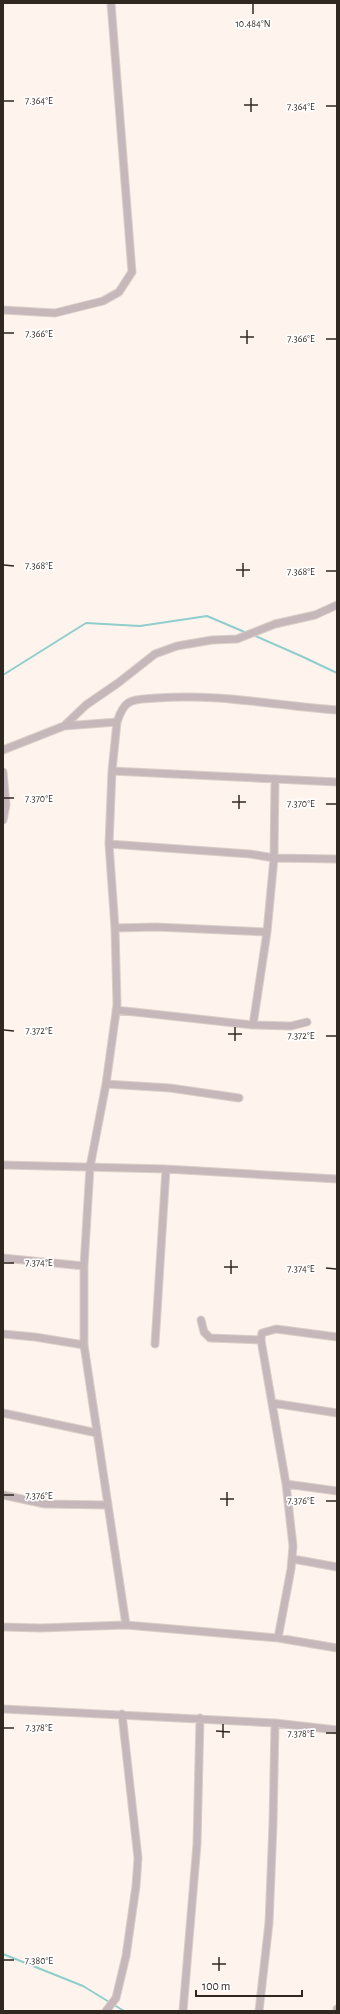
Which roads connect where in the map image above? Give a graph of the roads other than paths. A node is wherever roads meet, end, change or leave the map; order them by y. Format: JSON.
{"nodes":[{"id":1,"x":111,"y":3,"type":"edge"},
{"id":2,"x":3,"y":310,"type":"edge"},
{"id":3,"x":337,"y":605,"type":"edge"},
{"id":4,"x":337,"y":710,"type":"edge"},
{"id":5,"x":117,"y":722,"type":"junction"},
{"id":6,"x":64,"y":726,"type":"junction"},
{"id":7,"x":3,"y":750,"type":"edge"},
{"id":8,"x":112,"y":770,"type":"junction"},
{"id":9,"x":3,"y":772,"type":"edge"},
{"id":10,"x":275,"y":779,"type":"junction"},
{"id":11,"x":337,"y":782,"type":"edge"},
{"id":12,"x":3,"y":820,"type":"edge"},
{"id":13,"x":109,"y":844,"type":"junction"},
{"id":14,"x":274,"y":858,"type":"junction"},
{"id":15,"x":337,"y":859,"type":"edge"},
{"id":16,"x":115,"y":928,"type":"junction"},
{"id":17,"x":267,"y":932,"type":"junction"},
{"id":18,"x":116,"y":1010,"type":"junction"},
{"id":19,"x":307,"y":1022,"type":"dead end"},
{"id":20,"x":253,"y":1026,"type":"junction"},
{"id":21,"x":106,"y":1084,"type":"junction"},
{"id":22,"x":239,"y":1098,"type":"dead end"},
{"id":23,"x":3,"y":1165,"type":"edge"},
{"id":24,"x":90,"y":1167,"type":"junction"},
{"id":25,"x":166,"y":1169,"type":"junction"},
{"id":26,"x":337,"y":1179,"type":"edge"},
{"id":27,"x":3,"y":1258,"type":"edge"},
{"id":28,"x":84,"y":1266,"type":"junction"},
{"id":29,"x":201,"y":1320,"type":"dead end"},
{"id":30,"x":3,"y":1334,"type":"edge"},
{"id":31,"x":337,"y":1337,"type":"edge"},
{"id":32,"x":261,"y":1340,"type":"junction"},
{"id":33,"x":156,"y":1344,"type":"dead end"},
{"id":34,"x":84,"y":1345,"type":"junction"},
{"id":35,"x":272,"y":1403,"type":"junction"},
{"id":36,"x":337,"y":1412,"type":"edge"},
{"id":37,"x":3,"y":1413,"type":"edge"},
{"id":38,"x":97,"y":1433,"type":"junction"},
{"id":39,"x":286,"y":1484,"type":"junction"},
{"id":40,"x":337,"y":1491,"type":"edge"},
{"id":41,"x":3,"y":1495,"type":"edge"},
{"id":42,"x":108,"y":1506,"type":"junction"},
{"id":43,"x":293,"y":1559,"type":"junction"},
{"id":44,"x":337,"y":1567,"type":"edge"},
{"id":45,"x":126,"y":1625,"type":"junction"},
{"id":46,"x":3,"y":1627,"type":"edge"},
{"id":47,"x":278,"y":1638,"type":"junction"},
{"id":48,"x":337,"y":1648,"type":"edge"},
{"id":49,"x":3,"y":1709,"type":"edge"},
{"id":50,"x":122,"y":1714,"type":"junction"},
{"id":51,"x":200,"y":1718,"type":"junction"},
{"id":52,"x":275,"y":1723,"type":"junction"},
{"id":53,"x":337,"y":1730,"type":"edge"},
{"id":54,"x":106,"y":2011,"type":"edge"},
{"id":55,"x":183,"y":2011,"type":"edge"},
{"id":56,"x":259,"y":2011,"type":"edge"}],
"edges":[{"from":1,"to":2,"type":"street"},
{"from":3,"to":6,"type":"street"},
{"from":4,"to":5,"type":"street"},
{"from":5,"to":6,"type":"street"},
{"from":5,"to":8,"type":"street"},
{"from":6,"to":7,"type":"street"},
{"from":8,"to":10,"type":"street"},
{"from":8,"to":13,"type":"street"},
{"from":9,"to":12,"type":"street"},
{"from":10,"to":11,"type":"street"},
{"from":10,"to":14,"type":"street"},
{"from":13,"to":14,"type":"street"},
{"from":13,"to":16,"type":"street"},
{"from":14,"to":15,"type":"street"},
{"from":14,"to":17,"type":"street"},
{"from":16,"to":17,"type":"street"},
{"from":16,"to":18,"type":"street"},
{"from":17,"to":20,"type":"street"},
{"from":18,"to":20,"type":"street"},
{"from":18,"to":21,"type":"street"},
{"from":19,"to":20,"type":"street"},
{"from":21,"to":22,"type":"street"},
{"from":21,"to":24,"type":"street"},
{"from":23,"to":24,"type":"street"},
{"from":24,"to":25,"type":"street"},
{"from":24,"to":28,"type":"street"},
{"from":25,"to":26,"type":"street"},
{"from":25,"to":33,"type":"street"},
{"from":27,"to":28,"type":"street"},
{"from":28,"to":34,"type":"street"},
{"from":29,"to":32,"type":"street"},
{"from":30,"to":34,"type":"street"},
{"from":31,"to":32,"type":"street"},
{"from":32,"to":35,"type":"street"},
{"from":34,"to":38,"type":"street"},
{"from":35,"to":36,"type":"street"},
{"from":35,"to":39,"type":"street"},
{"from":37,"to":38,"type":"street"},
{"from":38,"to":42,"type":"street"},
{"from":39,"to":40,"type":"street"},
{"from":39,"to":43,"type":"street"},
{"from":41,"to":42,"type":"street"},
{"from":42,"to":45,"type":"street"},
{"from":43,"to":44,"type":"street"},
{"from":43,"to":47,"type":"street"},
{"from":45,"to":46,"type":"street"},
{"from":45,"to":47,"type":"street"},
{"from":47,"to":48,"type":"street"},
{"from":49,"to":50,"type":"street"},
{"from":50,"to":51,"type":"street"},
{"from":50,"to":54,"type":"street"},
{"from":51,"to":52,"type":"street"},
{"from":51,"to":55,"type":"street"},
{"from":52,"to":53,"type":"street"},
{"from":52,"to":56,"type":"street"}]}
